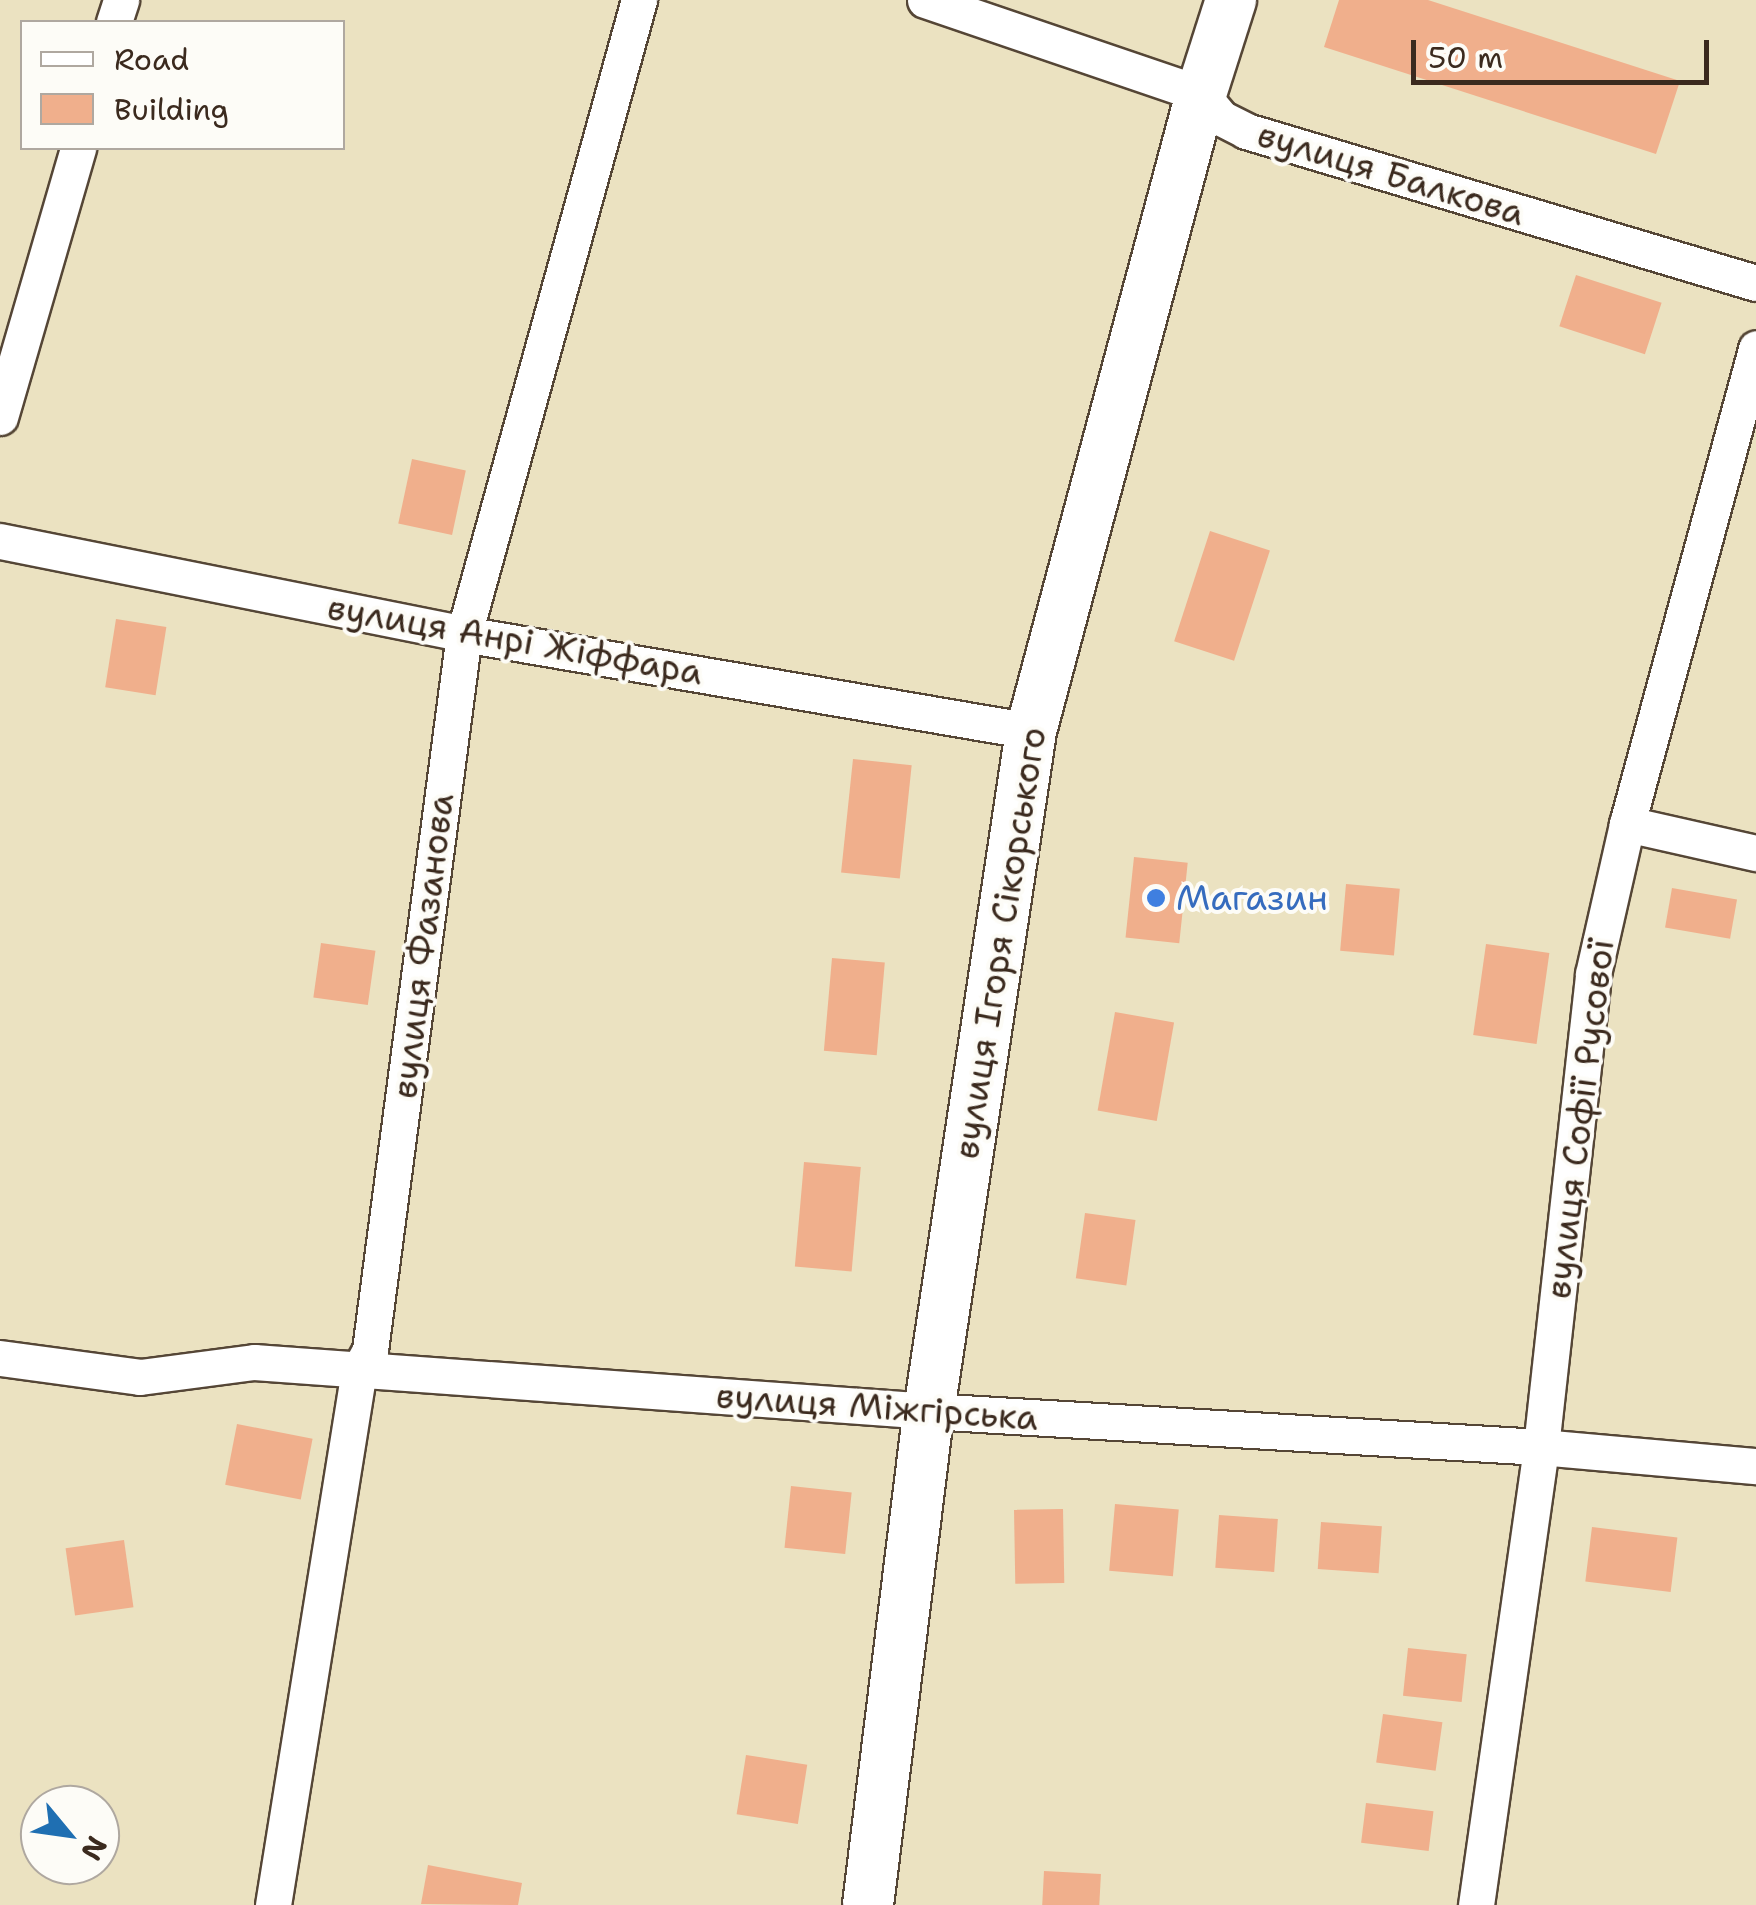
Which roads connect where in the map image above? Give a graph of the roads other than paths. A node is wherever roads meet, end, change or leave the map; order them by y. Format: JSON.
{"nodes":[{"id":1,"x":639,"y":0,"type":"edge"},
{"id":2,"x":926,"y":0,"type":"edge"},
{"id":3,"x":1231,"y":0,"type":"edge"},
{"id":4,"x":1201,"y":94,"type":"junction"},
{"id":5,"x":77,"y":150,"type":"edge"},
{"id":6,"x":1756,"y":283,"type":"edge"},
{"id":7,"x":1756,"y":348,"type":"edge"},
{"id":8,"x":0,"y":417,"type":"edge"},
{"id":9,"x":0,"y":541,"type":"edge"},
{"id":10,"x":464,"y":634,"type":"junction"},
{"id":11,"x":1031,"y":731,"type":"junction"},
{"id":12,"x":1626,"y":824,"type":"junction"},
{"id":13,"x":1756,"y":854,"type":"edge"},
{"id":14,"x":0,"y":1358,"type":"edge"},
{"id":15,"x":359,"y":1370,"type":"junction"},
{"id":16,"x":929,"y":1412,"type":"junction"},
{"id":17,"x":1540,"y":1447,"type":"junction"},
{"id":18,"x":1756,"y":1466,"type":"edge"},
{"id":19,"x":273,"y":1905,"type":"edge"},
{"id":20,"x":868,"y":1905,"type":"edge"},
{"id":21,"x":1476,"y":1905,"type":"edge"}],
"edges":[{"from":1,"to":10,"type":"street","name":"вулиця Фазанова"},
{"from":2,"to":4,"type":"street","name":"вулиця Балкова"},
{"from":3,"to":4,"type":"main road","name":"вулиця Ігоря Сікорського"},
{"from":4,"to":6,"type":"street","name":"вулиця Балкова"},
{"from":4,"to":11,"type":"main road","name":"вулиця Ігоря Сікорського"},
{"from":5,"to":8,"type":"street"},
{"from":7,"to":12,"type":"street","name":"вулиця Софії Русової"},
{"from":9,"to":10,"type":"street","name":"вулиця Анрі Жіффара"},
{"from":10,"to":11,"type":"street","name":"вулиця Анрі Жіффара"},
{"from":10,"to":15,"type":"street","name":"вулиця Фазанова"},
{"from":11,"to":16,"type":"main road","name":"вулиця Ігоря Сікорського"},
{"from":12,"to":13,"type":"street"},
{"from":12,"to":17,"type":"street","name":"вулиця Софії Русової"},
{"from":14,"to":15,"type":"street","name":"вулиця Міжгірська"},
{"from":15,"to":16,"type":"street","name":"вулиця Міжгірська"},
{"from":15,"to":19,"type":"street","name":"вулиця Фазанова"},
{"from":16,"to":17,"type":"street","name":"вулиця Міжгірська"},
{"from":16,"to":20,"type":"main road","name":"вулиця Ігоря Сікорського"},
{"from":17,"to":18,"type":"street","name":"вулиця Міжгірська"},
{"from":17,"to":21,"type":"street","name":"вулиця Софії Русової"}]}
